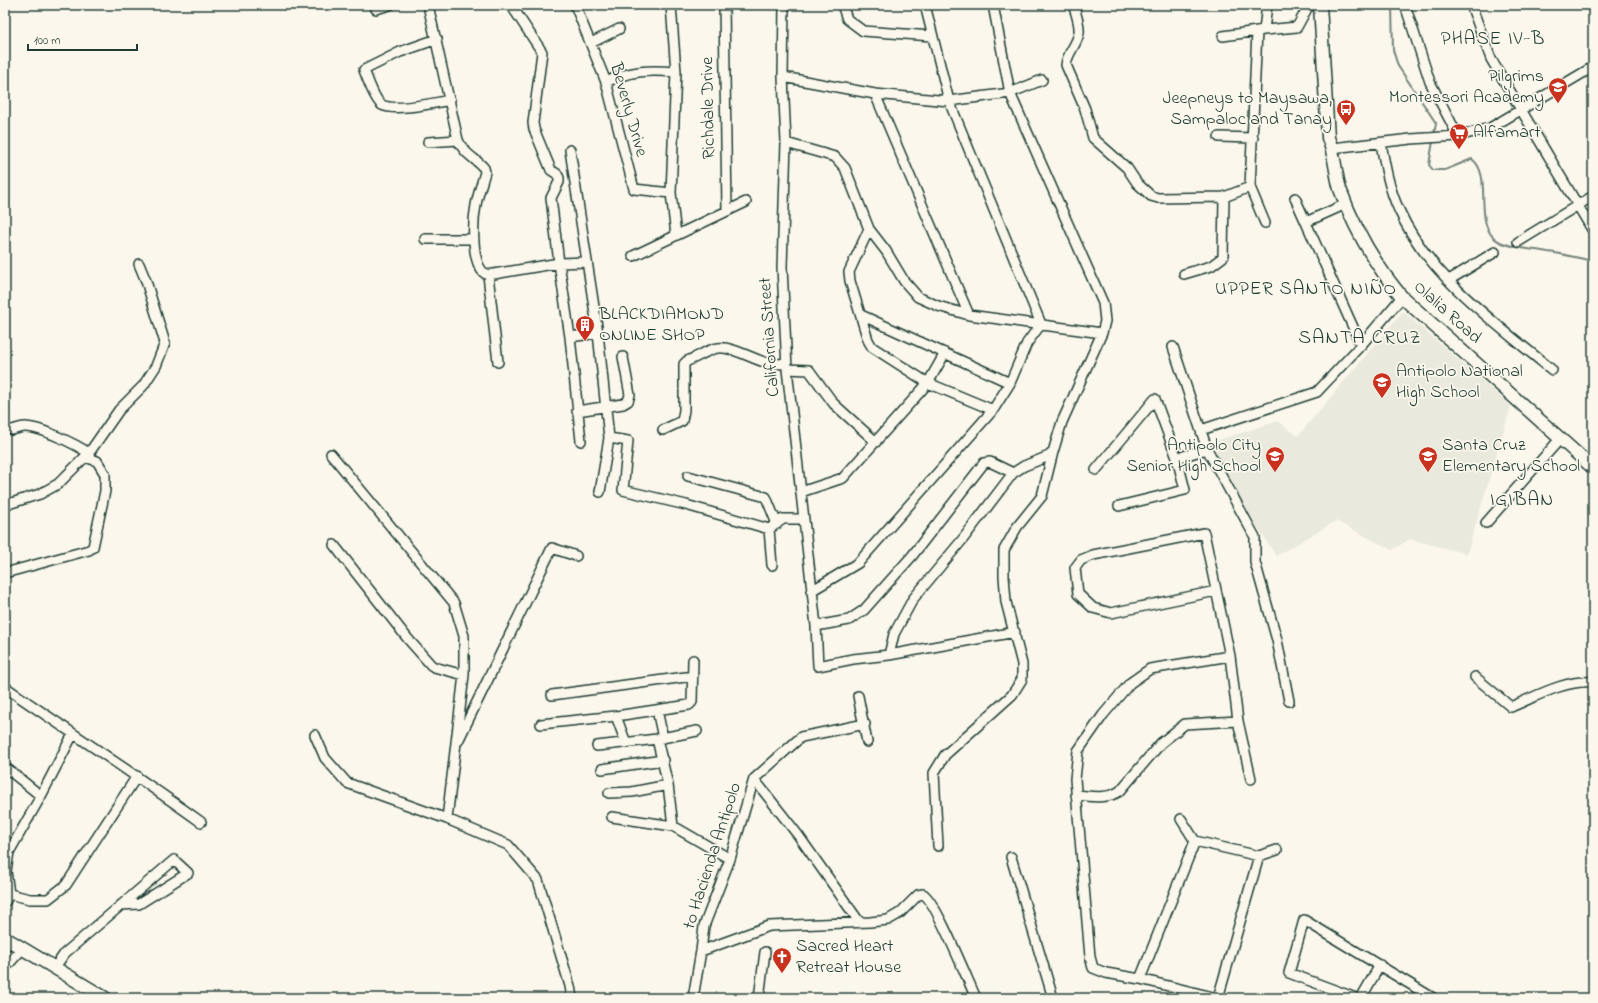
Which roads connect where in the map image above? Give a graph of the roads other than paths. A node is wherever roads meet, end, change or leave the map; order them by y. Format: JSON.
{"nodes":[{"id":1,"x":390,"y":5,"type":"edge"},
{"id":2,"x":428,"y":5,"type":"edge"},
{"id":3,"x":511,"y":5,"type":"edge"},
{"id":4,"x":575,"y":5,"type":"edge"},
{"id":5,"x":671,"y":5,"type":"edge"},
{"id":6,"x":724,"y":5,"type":"edge"},
{"id":7,"x":784,"y":5,"type":"edge"},
{"id":8,"x":842,"y":5,"type":"edge"},
{"id":9,"x":924,"y":5,"type":"edge"},
{"id":10,"x":993,"y":5,"type":"edge"},
{"id":11,"x":1073,"y":5,"type":"edge"},
{"id":12,"x":1267,"y":5,"type":"edge"},
{"id":13,"x":1309,"y":5,"type":"edge"},
{"id":14,"x":1320,"y":5,"type":"edge"},
{"id":15,"x":1328,"y":5,"type":"edge"},
{"id":16,"x":1405,"y":5,"type":"edge"},
{"id":17,"x":1471,"y":5,"type":"edge"},
{"id":18,"x":376,"y":9,"type":"dead end"},
{"id":19,"x":619,"y":29,"type":"dead end"},
{"id":20,"x":1260,"y":30,"type":"junction"},
{"id":21,"x":932,"y":36,"type":"junction"},
{"id":22,"x":1223,"y":36,"type":"dead end"},
{"id":23,"x":437,"y":39,"type":"junction"},
{"id":24,"x":591,"y":43,"type":"junction"},
{"id":25,"x":1593,"y":67,"type":"edge"},
{"id":26,"x":676,"y":72,"type":"junction"},
{"id":27,"x":783,"y":77,"type":"junction"},
{"id":28,"x":1042,"y":80,"type":"dead end"},
{"id":29,"x":606,"y":82,"type":"junction"},
{"id":30,"x":1010,"y":93,"type":"junction"},
{"id":31,"x":875,"y":94,"type":"junction"},
{"id":32,"x":450,"y":100,"type":"junction"},
{"id":33,"x":950,"y":101,"type":"junction"},
{"id":34,"x":1520,"y":111,"type":"junction"},
{"id":35,"x":1458,"y":136,"type":"junction"},
{"id":36,"x":1219,"y":137,"type":"dead end"},
{"id":37,"x":1252,"y":138,"type":"junction"},
{"id":38,"x":458,"y":140,"type":"junction"},
{"id":39,"x":428,"y":142,"type":"dead end"},
{"id":40,"x":786,"y":142,"type":"junction"},
{"id":41,"x":1381,"y":143,"type":"junction"},
{"id":42,"x":1332,"y":148,"type":"junction"},
{"id":43,"x":570,"y":150,"type":"dead end"},
{"id":44,"x":1250,"y":187,"type":"junction"},
{"id":45,"x":672,"y":192,"type":"junction"},
{"id":46,"x":1593,"y":196,"type":"edge"},
{"id":47,"x":1224,"y":197,"type":"junction"},
{"id":48,"x":1295,"y":198,"type":"dead end"},
{"id":49,"x":746,"y":202,"type":"dead end"},
{"id":50,"x":1346,"y":204,"type":"junction"},
{"id":51,"x":1578,"y":205,"type":"junction"},
{"id":52,"x":727,"y":211,"type":"junction"},
{"id":53,"x":1306,"y":222,"type":"junction"},
{"id":54,"x":1265,"y":223,"type":"dead end"},
{"id":55,"x":869,"y":229,"type":"junction"},
{"id":56,"x":1593,"y":231,"type":"edge"},
{"id":57,"x":676,"y":235,"type":"junction"},
{"id":58,"x":425,"y":239,"type":"dead end"},
{"id":59,"x":474,"y":239,"type":"junction"},
{"id":60,"x":1518,"y":242,"type":"dead end"},
{"id":61,"x":1495,"y":252,"type":"dead end"},
{"id":62,"x":633,"y":256,"type":"dead end"},
{"id":63,"x":588,"y":262,"type":"junction"},
{"id":64,"x":559,"y":263,"type":"junction"},
{"id":65,"x":139,"y":264,"type":"dead end"},
{"id":66,"x":1184,"y":274,"type":"dead end"},
{"id":67,"x":488,"y":275,"type":"junction"},
{"id":68,"x":1449,"y":280,"type":"junction"},
{"id":69,"x":1402,"y":297,"type":"junction"},
{"id":70,"x":861,"y":315,"type":"junction"},
{"id":71,"x":969,"y":315,"type":"junction"},
{"id":72,"x":1041,"y":324,"type":"junction"},
{"id":73,"x":598,"y":333,"type":"junction"},
{"id":74,"x":1102,"y":333,"type":"junction"},
{"id":75,"x":570,"y":337,"type":"junction"},
{"id":76,"x":1361,"y":345,"type":"junction"},
{"id":77,"x":1173,"y":347,"type":"dead end"},
{"id":78,"x":945,"y":353,"type":"junction"},
{"id":79,"x":623,"y":357,"type":"dead end"},
{"id":80,"x":498,"y":362,"type":"dead end"},
{"id":81,"x":786,"y":366,"type":"junction"},
{"id":82,"x":1552,"y":370,"type":"dead end"},
{"id":83,"x":928,"y":383,"type":"junction"},
{"id":84,"x":1010,"y":383,"type":"junction"},
{"id":85,"x":607,"y":407,"type":"junction"},
{"id":86,"x":993,"y":410,"type":"junction"},
{"id":87,"x":577,"y":412,"type":"junction"},
{"id":88,"x":12,"y":430,"type":"dead end"},
{"id":89,"x":663,"y":430,"type":"dead end"},
{"id":90,"x":1201,"y":430,"type":"junction"},
{"id":91,"x":609,"y":438,"type":"junction"},
{"id":92,"x":1560,"y":439,"type":"junction"},
{"id":93,"x":581,"y":442,"type":"dead end"},
{"id":94,"x":876,"y":442,"type":"junction"},
{"id":95,"x":1207,"y":449,"type":"junction"},
{"id":96,"x":1053,"y":452,"type":"junction"},
{"id":97,"x":331,"y":454,"type":"dead end"},
{"id":98,"x":87,"y":455,"type":"junction"},
{"id":99,"x":1177,"y":458,"type":"junction"},
{"id":100,"x":1593,"y":468,"type":"edge"},
{"id":101,"x":1096,"y":470,"type":"dead end"},
{"id":102,"x":1013,"y":472,"type":"junction"},
{"id":103,"x":688,"y":476,"type":"dead end"},
{"id":104,"x":600,"y":492,"type":"dead end"},
{"id":105,"x":801,"y":492,"type":"junction"},
{"id":106,"x":5,"y":505,"type":"edge"},
{"id":107,"x":1119,"y":506,"type":"dead end"},
{"id":108,"x":804,"y":520,"type":"junction"},
{"id":109,"x":1486,"y":523,"type":"dead end"},
{"id":110,"x":773,"y":526,"type":"junction"},
{"id":111,"x":334,"y":546,"type":"dead end"},
{"id":112,"x":576,"y":556,"type":"dead end"},
{"id":113,"x":772,"y":565,"type":"dead end"},
{"id":114,"x":5,"y":573,"type":"edge"},
{"id":115,"x":811,"y":591,"type":"junction"},
{"id":116,"x":1216,"y":591,"type":"junction"},
{"id":117,"x":816,"y":626,"type":"junction"},
{"id":118,"x":1015,"y":632,"type":"junction"},
{"id":119,"x":889,"y":655,"type":"junction"},
{"id":120,"x":1230,"y":656,"type":"junction"},
{"id":121,"x":693,"y":660,"type":"dead end"},
{"id":122,"x":464,"y":676,"type":"junction"},
{"id":123,"x":693,"y":676,"type":"junction"},
{"id":124,"x":1475,"y":678,"type":"dead end"},
{"id":125,"x":1593,"y":682,"type":"edge"},
{"id":126,"x":5,"y":686,"type":"edge"},
{"id":127,"x":552,"y":695,"type":"dead end"},
{"id":128,"x":858,"y":696,"type":"dead end"},
{"id":129,"x":1289,"y":701,"type":"dead end"},
{"id":130,"x":657,"y":710,"type":"junction"},
{"id":131,"x":616,"y":716,"type":"junction"},
{"id":132,"x":1238,"y":721,"type":"junction"},
{"id":133,"x":540,"y":724,"type":"dead end"},
{"id":134,"x":865,"y":724,"type":"junction"},
{"id":135,"x":697,"y":731,"type":"dead end"},
{"id":136,"x":73,"y":734,"type":"junction"},
{"id":137,"x":315,"y":735,"type":"dead end"},
{"id":138,"x":660,"y":738,"type":"junction"},
{"id":139,"x":626,"y":742,"type":"junction"},
{"id":140,"x":867,"y":742,"type":"dead end"},
{"id":141,"x":597,"y":746,"type":"dead end"},
{"id":142,"x":454,"y":750,"type":"junction"},
{"id":143,"x":663,"y":760,"type":"junction"},
{"id":144,"x":5,"y":767,"type":"edge"},
{"id":145,"x":602,"y":769,"type":"dead end"},
{"id":146,"x":138,"y":776,"type":"junction"},
{"id":147,"x":754,"y":779,"type":"junction"},
{"id":148,"x":1251,"y":779,"type":"dead end"},
{"id":149,"x":668,"y":785,"type":"junction"},
{"id":150,"x":609,"y":793,"type":"dead end"},
{"id":151,"x":1076,"y":795,"type":"junction"},
{"id":152,"x":41,"y":796,"type":"junction"},
{"id":153,"x":612,"y":816,"type":"dead end"},
{"id":154,"x":447,"y":819,"type":"junction"},
{"id":155,"x":1181,"y":819,"type":"dead end"},
{"id":156,"x":201,"y":822,"type":"dead end"},
{"id":157,"x":673,"y":826,"type":"junction"},
{"id":158,"x":1195,"y":841,"type":"junction"},
{"id":159,"x":938,"y":846,"type":"dead end"},
{"id":160,"x":1277,"y":850,"type":"dead end"},
{"id":161,"x":7,"y":851,"type":"edge"},
{"id":162,"x":1259,"y":856,"type":"junction"},
{"id":163,"x":1011,"y":857,"type":"dead end"},
{"id":164,"x":730,"y":859,"type":"junction"},
{"id":165,"x":7,"y":898,"type":"edge"},
{"id":166,"x":121,"y":906,"type":"junction"},
{"id":167,"x":860,"y":923,"type":"junction"},
{"id":168,"x":7,"y":942,"type":"edge"},
{"id":169,"x":23,"y":948,"type":"junction"},
{"id":170,"x":701,"y":951,"type":"junction"},
{"id":171,"x":765,"y":952,"type":"dead end"},
{"id":172,"x":1380,"y":965,"type":"junction"},
{"id":173,"x":55,"y":967,"type":"junction"},
{"id":174,"x":5,"y":968,"type":"edge"},
{"id":175,"x":1140,"y":979,"type":"junction"},
{"id":176,"x":105,"y":998,"type":"edge"},
{"id":177,"x":572,"y":998,"type":"edge"},
{"id":178,"x":693,"y":998,"type":"edge"},
{"id":179,"x":759,"y":998,"type":"edge"},
{"id":180,"x":976,"y":998,"type":"edge"},
{"id":181,"x":1052,"y":998,"type":"edge"},
{"id":182,"x":1217,"y":998,"type":"edge"},
{"id":183,"x":1356,"y":998,"type":"edge"},
{"id":184,"x":1362,"y":998,"type":"edge"},
{"id":185,"x":1433,"y":998,"type":"edge"}],
"edges":[{"from":1,"to":18,"type":"street"},
{"from":2,"to":23,"type":"street"},
{"from":3,"to":64,"type":"street"},
{"from":4,"to":24,"type":"street","name":"Beverly Drive"},
{"from":5,"to":26,"type":"street"},
{"from":6,"to":52,"type":"street","name":"Richdale Drive"},
{"from":7,"to":27,"type":"street","name":"California Street"},
{"from":8,"to":21,"type":"street"},
{"from":9,"to":21,"type":"street"},
{"from":10,"to":30,"type":"street"},
{"from":11,"to":47,"type":"street"},
{"from":12,"to":20,"type":"street"},
{"from":13,"to":20,"type":"street"},
{"from":14,"to":42,"type":"main road","name":"Olalia Road"},
{"from":15,"to":42,"type":"main road","name":"Olalia Road"},
{"from":16,"to":35,"type":"street"},
{"from":17,"to":34,"type":"street"},
{"from":19,"to":24,"type":"street"},
{"from":20,"to":22,"type":"street"},
{"from":20,"to":37,"type":"street"},
{"from":21,"to":33,"type":"street"},
{"from":23,"to":32,"type":"street"},
{"from":23,"to":32,"type":"street"},
{"from":24,"to":29,"type":"street","name":"Beverly Drive"},
{"from":25,"to":34,"type":"street"},
{"from":26,"to":29,"type":"street"},
{"from":26,"to":45,"type":"street"},
{"from":27,"to":31,"type":"street"},
{"from":27,"to":40,"type":"street","name":"California Street"},
{"from":28,"to":30,"type":"street"},
{"from":29,"to":45,"type":"street","name":"Beverly Drive"},
{"from":30,"to":33,"type":"street"},
{"from":30,"to":74,"type":"street"},
{"from":31,"to":33,"type":"street"},
{"from":31,"to":71,"type":"street"},
{"from":32,"to":38,"type":"street"},
{"from":33,"to":72,"type":"street"},
{"from":34,"to":35,"type":"street"},
{"from":34,"to":51,"type":"street"},
{"from":35,"to":41,"type":"street"},
{"from":36,"to":37,"type":"street"},
{"from":37,"to":44,"type":"street"},
{"from":38,"to":39,"type":"street"},
{"from":38,"to":59,"type":"street"},
{"from":40,"to":55,"type":"street"},
{"from":40,"to":81,"type":"street","name":"California Street"},
{"from":41,"to":42,"type":"street"},
{"from":41,"to":68,"type":"street"},
{"from":42,"to":50,"type":"main road","name":"Olalia Road"},
{"from":43,"to":63,"type":"street"},
{"from":44,"to":47,"type":"street"},
{"from":44,"to":54,"type":"street"},
{"from":45,"to":57,"type":"street"},
{"from":46,"to":51,"type":"street"},
{"from":47,"to":66,"type":"street"},
{"from":48,"to":53,"type":"street"},
{"from":49,"to":52,"type":"street"},
{"from":50,"to":53,"type":"street"},
{"from":50,"to":69,"type":"main road","name":"Olalia Road"},
{"from":51,"to":56,"type":"street"},
{"from":51,"to":60,"type":"street"},
{"from":52,"to":57,"type":"street"},
{"from":53,"to":76,"type":"street"},
{"from":55,"to":70,"type":"street"},
{"from":55,"to":71,"type":"street"},
{"from":57,"to":62,"type":"street"},
{"from":58,"to":59,"type":"street"},
{"from":59,"to":67,"type":"street"},
{"from":61,"to":68,"type":"street"},
{"from":63,"to":64,"type":"street"},
{"from":63,"to":73,"type":"street"},
{"from":64,"to":67,"type":"street"},
{"from":64,"to":75,"type":"street"},
{"from":65,"to":98,"type":"street"},
{"from":67,"to":80,"type":"street"},
{"from":68,"to":82,"type":"street"},
{"from":69,"to":76,"type":"street"},
{"from":69,"to":92,"type":"main road","name":"Olalia Road"},
{"from":70,"to":78,"type":"street"},
{"from":70,"to":83,"type":"street"},
{"from":71,"to":72,"type":"street"},
{"from":72,"to":74,"type":"street"},
{"from":72,"to":84,"type":"street"},
{"from":73,"to":75,"type":"street"},
{"from":73,"to":85,"type":"street"},
{"from":74,"to":96,"type":"street"},
{"from":75,"to":87,"type":"street"},
{"from":76,"to":90,"type":"street"},
{"from":77,"to":90,"type":"street"},
{"from":78,"to":83,"type":"street"},
{"from":78,"to":84,"type":"street"},
{"from":79,"to":85,"type":"street"},
{"from":81,"to":89,"type":"street"},
{"from":81,"to":94,"type":"street"},
{"from":81,"to":105,"type":"street","name":"California Street"},
{"from":83,"to":86,"type":"street"},
{"from":83,"to":94,"type":"street"},
{"from":84,"to":86,"type":"street"},
{"from":85,"to":87,"type":"street"},
{"from":85,"to":91,"type":"street"},
{"from":86,"to":115,"type":"street"},
{"from":87,"to":93,"type":"street"},
{"from":88,"to":98,"type":"street"},
{"from":90,"to":95,"type":"street"},
{"from":91,"to":104,"type":"street"},
{"from":91,"to":110,"type":"street"},
{"from":92,"to":100,"type":"main road","name":"Olalia Road"},
{"from":92,"to":109,"type":"street"},
{"from":94,"to":105,"type":"street"},
{"from":95,"to":99,"type":"street"},
{"from":95,"to":129,"type":"street"},
{"from":96,"to":102,"type":"street"},
{"from":96,"to":118,"type":"street"},
{"from":97,"to":122,"type":"street"},
{"from":98,"to":106,"type":"street"},
{"from":98,"to":114,"type":"street"},
{"from":99,"to":101,"type":"street"},
{"from":99,"to":107,"type":"street"},
{"from":102,"to":117,"type":"street"},
{"from":102,"to":119,"type":"street"},
{"from":103,"to":110,"type":"street"},
{"from":105,"to":108,"type":"street","name":"California Street"},
{"from":108,"to":110,"type":"street"},
{"from":108,"to":115,"type":"street","name":"California Street"},
{"from":110,"to":113,"type":"street"},
{"from":111,"to":122,"type":"street"},
{"from":112,"to":142,"type":"street"},
{"from":115,"to":117,"type":"street","name":"California Street"},
{"from":116,"to":116,"type":"street"},
{"from":116,"to":120,"type":"street"},
{"from":117,"to":119,"type":"street","name":"California Street"},
{"from":118,"to":119,"type":"street"},
{"from":118,"to":159,"type":"street"},
{"from":120,"to":132,"type":"street"},
{"from":120,"to":151,"type":"street"},
{"from":121,"to":123,"type":"street"},
{"from":122,"to":142,"type":"street"},
{"from":123,"to":127,"type":"street"},
{"from":123,"to":130,"type":"street"},
{"from":124,"to":125,"type":"street"},
{"from":126,"to":136,"type":"street"},
{"from":128,"to":134,"type":"street"},
{"from":130,"to":131,"type":"street"},
{"from":130,"to":138,"type":"street"},
{"from":131,"to":133,"type":"street"},
{"from":131,"to":139,"type":"street"},
{"from":132,"to":148,"type":"street"},
{"from":132,"to":151,"type":"street"},
{"from":134,"to":140,"type":"street"},
{"from":134,"to":147,"type":"street","name":"to Hacienda Antipolo"},
{"from":135,"to":138,"type":"street"},
{"from":136,"to":146,"type":"street"},
{"from":136,"to":152,"type":"street"},
{"from":137,"to":154,"type":"street"},
{"from":138,"to":139,"type":"street"},
{"from":138,"to":143,"type":"street"},
{"from":139,"to":141,"type":"street"},
{"from":142,"to":154,"type":"street"},
{"from":143,"to":145,"type":"street"},
{"from":143,"to":149,"type":"street"},
{"from":144,"to":152,"type":"street"},
{"from":146,"to":156,"type":"street"},
{"from":146,"to":165,"type":"street"},
{"from":147,"to":164,"type":"street","name":"to Hacienda Antipolo"},
{"from":147,"to":167,"type":"street"},
{"from":149,"to":150,"type":"street"},
{"from":149,"to":157,"type":"street"},
{"from":151,"to":175,"type":"street"},
{"from":152,"to":161,"type":"street"},
{"from":153,"to":157,"type":"street"},
{"from":154,"to":177,"type":"street"},
{"from":155,"to":158,"type":"street"},
{"from":157,"to":164,"type":"street"},
{"from":158,"to":162,"type":"street"},
{"from":158,"to":175,"type":"street"},
{"from":160,"to":162,"type":"street"},
{"from":161,"to":165,"type":"street"},
{"from":162,"to":182,"type":"street"},
{"from":163,"to":181,"type":"street"},
{"from":164,"to":170,"type":"street","name":"to Hacienda Antipolo"},
{"from":166,"to":166,"type":"street"},
{"from":166,"to":173,"type":"street"},
{"from":167,"to":170,"type":"street"},
{"from":167,"to":180,"type":"street"},
{"from":168,"to":169,"type":"main road"},
{"from":169,"to":173,"type":"main road"},
{"from":169,"to":174,"type":"street"},
{"from":170,"to":178,"type":"street","name":"to Hacienda Antipolo"},
{"from":171,"to":179,"type":"street"},
{"from":172,"to":183,"type":"street"},
{"from":172,"to":184,"type":"street"},
{"from":172,"to":185,"type":"street"},
{"from":173,"to":176,"type":"main road"},
{"from":175,"to":182,"type":"street"}]}
